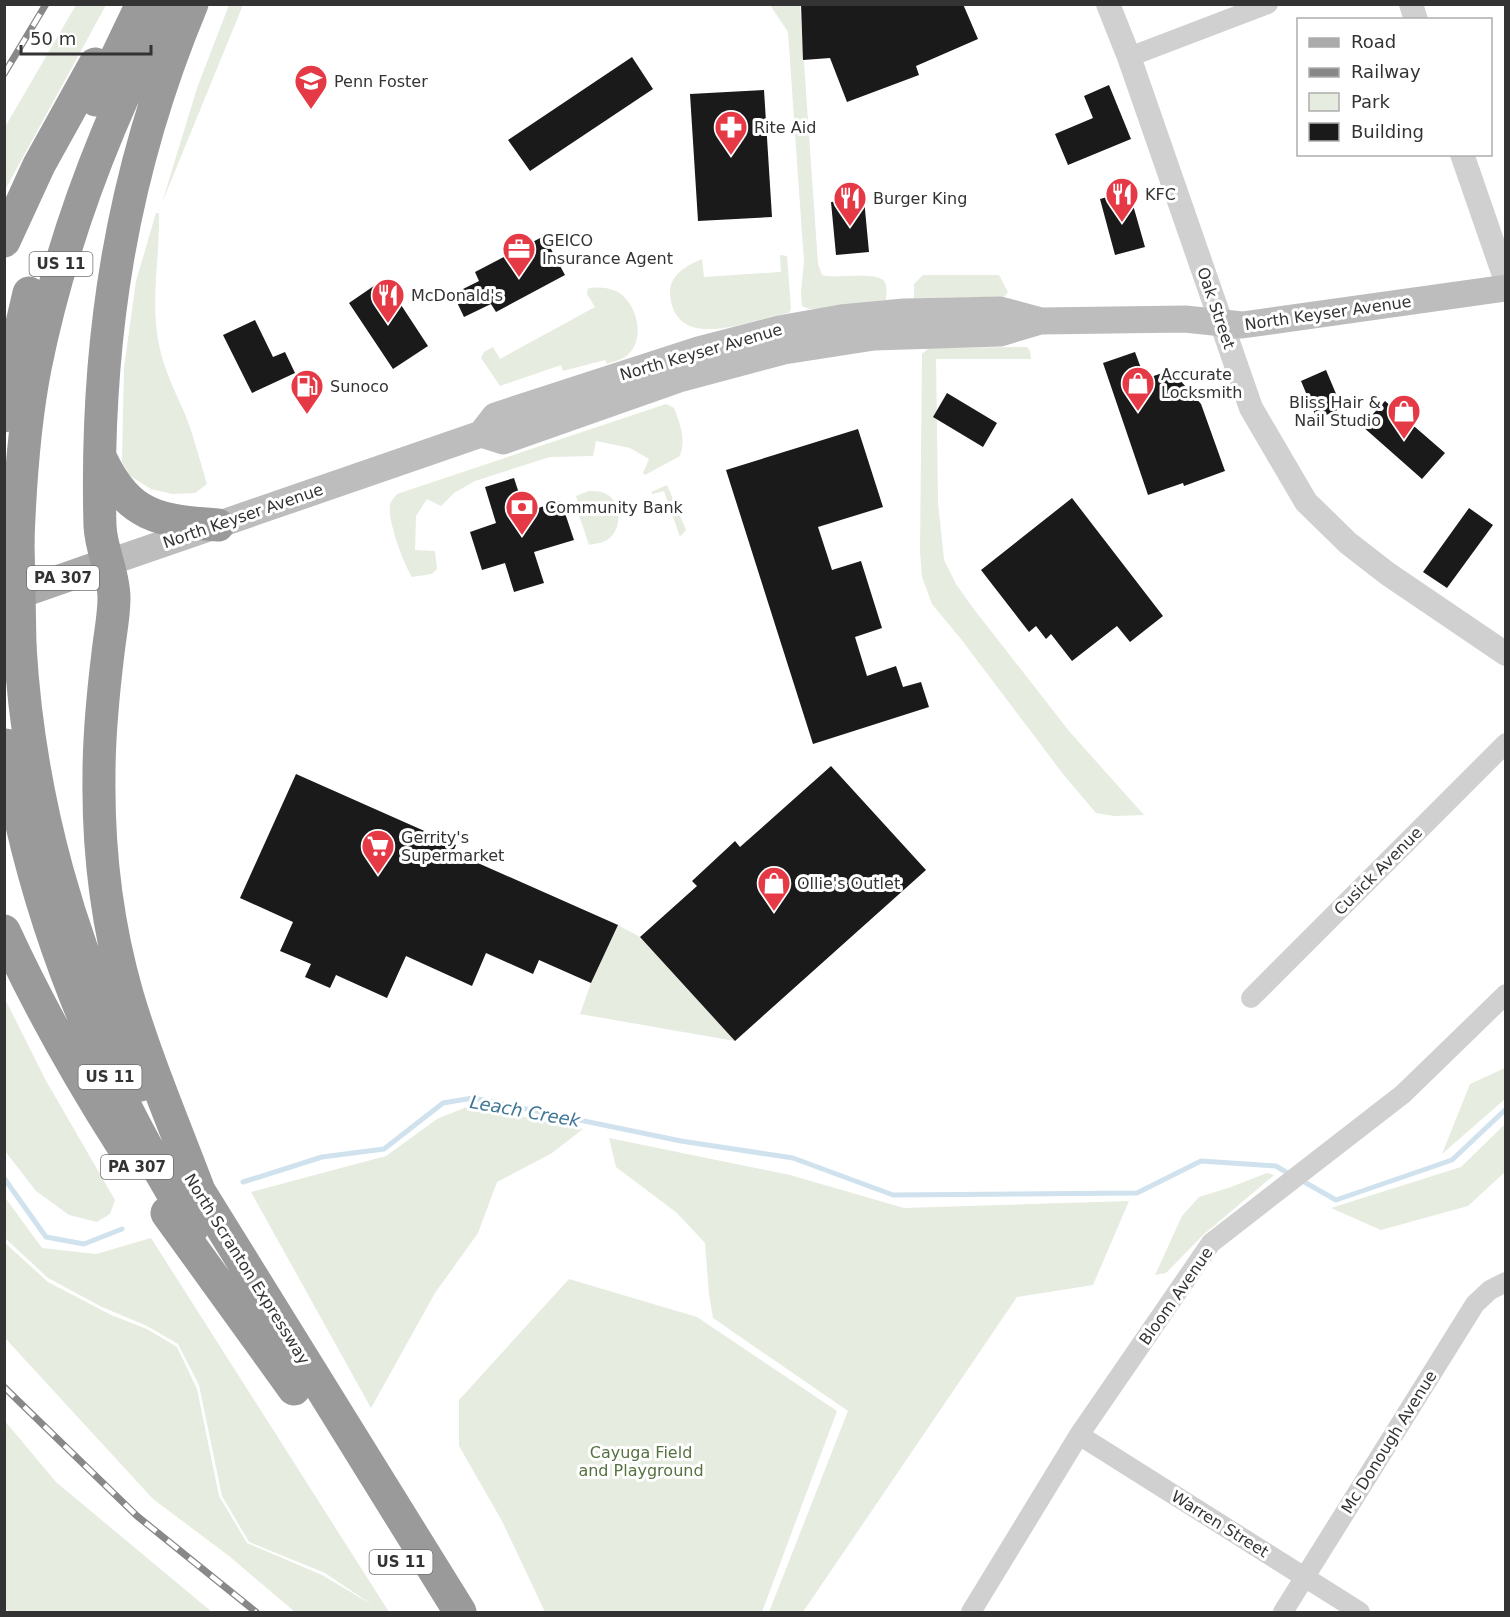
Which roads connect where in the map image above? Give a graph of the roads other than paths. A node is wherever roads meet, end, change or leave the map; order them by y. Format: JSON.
{"nodes":[{"id":1,"x":133,"y":4,"type":"edge"},
{"id":2,"x":142,"y":4,"type":"edge"},
{"id":3,"x":168,"y":4,"type":"edge"},
{"id":4,"x":192,"y":4,"type":"edge"},
{"id":5,"x":1108,"y":4,"type":"edge"},
{"id":6,"x":1268,"y":4,"type":"edge"},
{"id":7,"x":1129,"y":57,"type":"junction"},
{"id":8,"x":1463,"y":156,"type":"edge"},
{"id":9,"x":4,"y":241,"type":"edge"},
{"id":10,"x":1506,"y":281,"type":"edge"},
{"id":11,"x":1506,"y":288,"type":"edge"},
{"id":12,"x":1221,"y":323,"type":"junction"},
{"id":13,"x":4,"y":416,"type":"edge"},
{"id":14,"x":100,"y":459,"type":"junction"},
{"id":15,"x":218,"y":525,"type":"junction"},
{"id":16,"x":107,"y":563,"type":"junction"},
{"id":17,"x":4,"y":599,"type":"edge"},
{"id":18,"x":1506,"y":654,"type":"edge"},
{"id":19,"x":4,"y":731,"type":"edge"},
{"id":20,"x":1506,"y":743,"type":"edge"},
{"id":21,"x":4,"y":931,"type":"edge"},
{"id":22,"x":1506,"y":994,"type":"edge"},
{"id":23,"x":1251,"y":998,"type":"dead end"},
{"id":24,"x":201,"y":1196,"type":"junction"},
{"id":25,"x":1506,"y":1282,"type":"edge"},
{"id":26,"x":294,"y":1389,"type":"junction"},
{"id":27,"x":1079,"y":1436,"type":"junction"},
{"id":28,"x":1305,"y":1576,"type":"junction"},
{"id":29,"x":432,"y":1612,"type":"edge"},
{"id":30,"x":460,"y":1612,"type":"edge"},
{"id":31,"x":971,"y":1612,"type":"edge"},
{"id":32,"x":1283,"y":1612,"type":"edge"},
{"id":33,"x":1360,"y":1612,"type":"edge"}],
"edges":[{"from":1,"to":9,"type":"highway"},
{"from":2,"to":13,"type":"highway","number":"US 11"},
{"from":3,"to":24,"type":"highway","name":"North Scranton Expressway","number":"US 11","bridge":true},
{"from":4,"to":14,"type":"highway"},
{"from":5,"to":7,"type":"street","name":"Oak Street"},
{"from":6,"to":7,"type":"street"},
{"from":7,"to":12,"type":"street","name":"Oak Street"},
{"from":8,"to":10,"type":"street"},
{"from":11,"to":12,"type":"main road","name":"North Keyser Avenue"},
{"from":12,"to":15,"type":"main road","name":"North Keyser Avenue"},
{"from":12,"to":18,"type":"street","name":"Oak Street"},
{"from":14,"to":15,"type":"highway"},
{"from":14,"to":16,"type":"highway"},
{"from":15,"to":16,"type":"main road","name":"North Keyser Avenue"},
{"from":16,"to":17,"type":"main road","name":"North Keyser Avenue","number":"PA 307"},
{"from":16,"to":24,"type":"highway","number":"PA 307"},
{"from":19,"to":26,"type":"highway","name":"North Scranton Expressway","number":"US 11"},
{"from":20,"to":23,"type":"street","name":"Cusick Avenue"},
{"from":21,"to":26,"type":"highway","number":"PA 307"},
{"from":22,"to":27,"type":"street","name":"Bloom Avenue"},
{"from":24,"to":30,"type":"highway","name":"North Scranton Expressway","number":"US 11"},
{"from":25,"to":28,"type":"street","name":"Mc Donough Avenue"},
{"from":26,"to":29,"type":"highway","name":"North Scranton Expressway","number":"US 11"},
{"from":27,"to":28,"type":"street","name":"Warren Street"},
{"from":27,"to":31,"type":"street","name":"Bloom Avenue"},
{"from":28,"to":32,"type":"street","name":"Mc Donough Avenue"},
{"from":28,"to":33,"type":"street","name":"Warren Street"}]}
